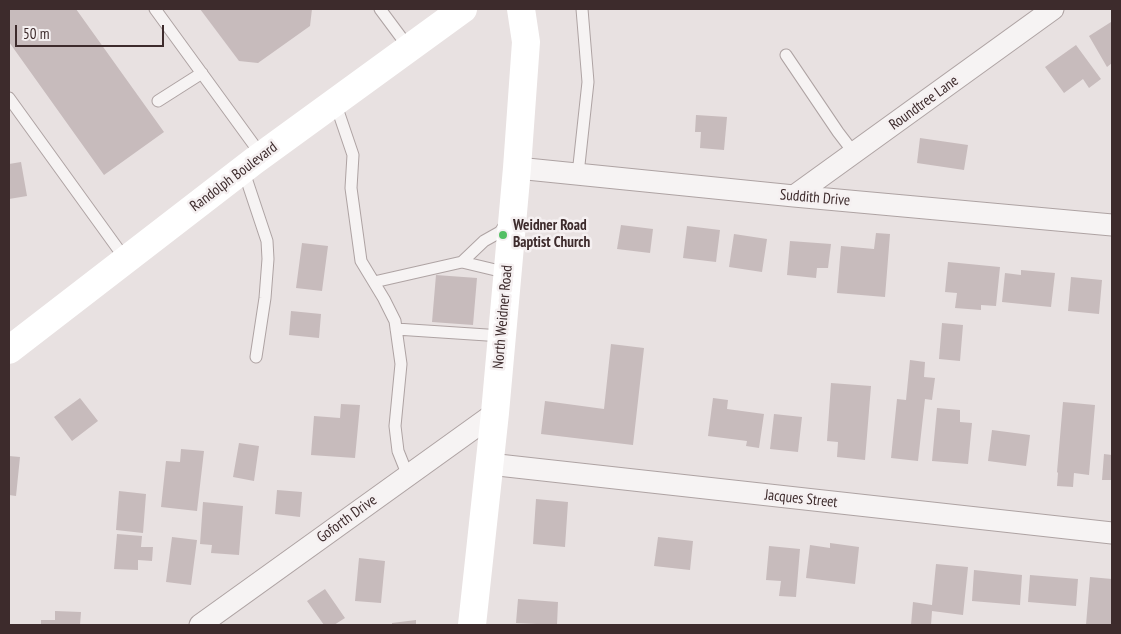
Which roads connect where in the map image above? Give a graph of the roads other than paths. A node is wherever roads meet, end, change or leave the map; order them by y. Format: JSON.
{"nodes":[{"id":1,"x":155,"y":9,"type":"edge"},
{"id":2,"x":380,"y":9,"type":"edge"},
{"id":3,"x":463,"y":9,"type":"edge"},
{"id":4,"x":521,"y":9,"type":"edge"},
{"id":5,"x":582,"y":9,"type":"edge"},
{"id":6,"x":1053,"y":9,"type":"edge"},
{"id":7,"x":409,"y":48,"type":"junction"},
{"id":8,"x":786,"y":55,"type":"dead end"},
{"id":9,"x":202,"y":73,"type":"junction"},
{"id":10,"x":9,"y":98,"type":"edge"},
{"id":11,"x":158,"y":101,"type":"dead end"},
{"id":12,"x":335,"y":102,"type":"junction"},
{"id":13,"x":854,"y":153,"type":"junction"},
{"id":14,"x":253,"y":163,"type":"junction"},
{"id":15,"x":517,"y":168,"type":"junction"},
{"id":16,"x":578,"y":174,"type":"junction"},
{"id":17,"x":794,"y":196,"type":"junction"},
{"id":18,"x":513,"y":214,"type":"junction"},
{"id":19,"x":1112,"y":224,"type":"edge"},
{"id":20,"x":126,"y":260,"type":"junction"},
{"id":21,"x":462,"y":262,"type":"junction"},
{"id":22,"x":508,"y":273,"type":"junction"},
{"id":23,"x":374,"y":282,"type":"junction"},
{"id":24,"x":396,"y":328,"type":"junction"},
{"id":25,"x":502,"y":336,"type":"junction"},
{"id":26,"x":9,"y":350,"type":"edge"},
{"id":27,"x":256,"y":357,"type":"dead end"},
{"id":28,"x":494,"y":413,"type":"junction"},
{"id":29,"x":490,"y":464,"type":"junction"},
{"id":30,"x":408,"y":476,"type":"junction"},
{"id":31,"x":1112,"y":533,"type":"edge"},
{"id":32,"x":200,"y":625,"type":"edge"},
{"id":33,"x":472,"y":625,"type":"edge"}],
"edges":[{"from":1,"to":9,"type":"lane"},
{"from":2,"to":7,"type":"lane"},
{"from":3,"to":7,"type":"main road","name":"Randolph Boulevard"},
{"from":4,"to":15,"type":"main road","name":"North Weidner Road"},
{"from":5,"to":16,"type":"lane"},
{"from":6,"to":13,"type":"street","name":"Roundtree Lane"},
{"from":7,"to":12,"type":"main road","name":"Randolph Boulevard"},
{"from":8,"to":13,"type":"lane"},
{"from":9,"to":11,"type":"lane"},
{"from":9,"to":14,"type":"lane"},
{"from":10,"to":20,"type":"lane"},
{"from":12,"to":14,"type":"main road","name":"Randolph Boulevard"},
{"from":12,"to":23,"type":"lane"},
{"from":13,"to":17,"type":"street","name":"Roundtree Lane"},
{"from":14,"to":20,"type":"main road","name":"Randolph Boulevard"},
{"from":14,"to":27,"type":"lane"},
{"from":15,"to":16,"type":"street","name":"Suddith Drive"},
{"from":15,"to":18,"type":"main road","name":"North Weidner Road"},
{"from":16,"to":17,"type":"street","name":"Suddith Drive"},
{"from":17,"to":19,"type":"street","name":"Suddith Drive"},
{"from":18,"to":21,"type":"lane"},
{"from":18,"to":22,"type":"main road","name":"North Weidner Road"},
{"from":20,"to":26,"type":"main road","name":"Randolph Boulevard"},
{"from":21,"to":22,"type":"lane"},
{"from":21,"to":23,"type":"lane"},
{"from":22,"to":25,"type":"main road","name":"North Weidner Road"},
{"from":23,"to":24,"type":"lane"},
{"from":24,"to":25,"type":"lane"},
{"from":24,"to":30,"type":"lane"},
{"from":25,"to":28,"type":"main road","name":"North Weidner Road"},
{"from":28,"to":29,"type":"main road","name":"North Weidner Road"},
{"from":28,"to":30,"type":"street","name":"Goforth Drive"},
{"from":29,"to":31,"type":"street","name":"Jacques Street"},
{"from":29,"to":33,"type":"main road","name":"North Weidner Road"},
{"from":30,"to":32,"type":"street","name":"Goforth Drive"}]}
